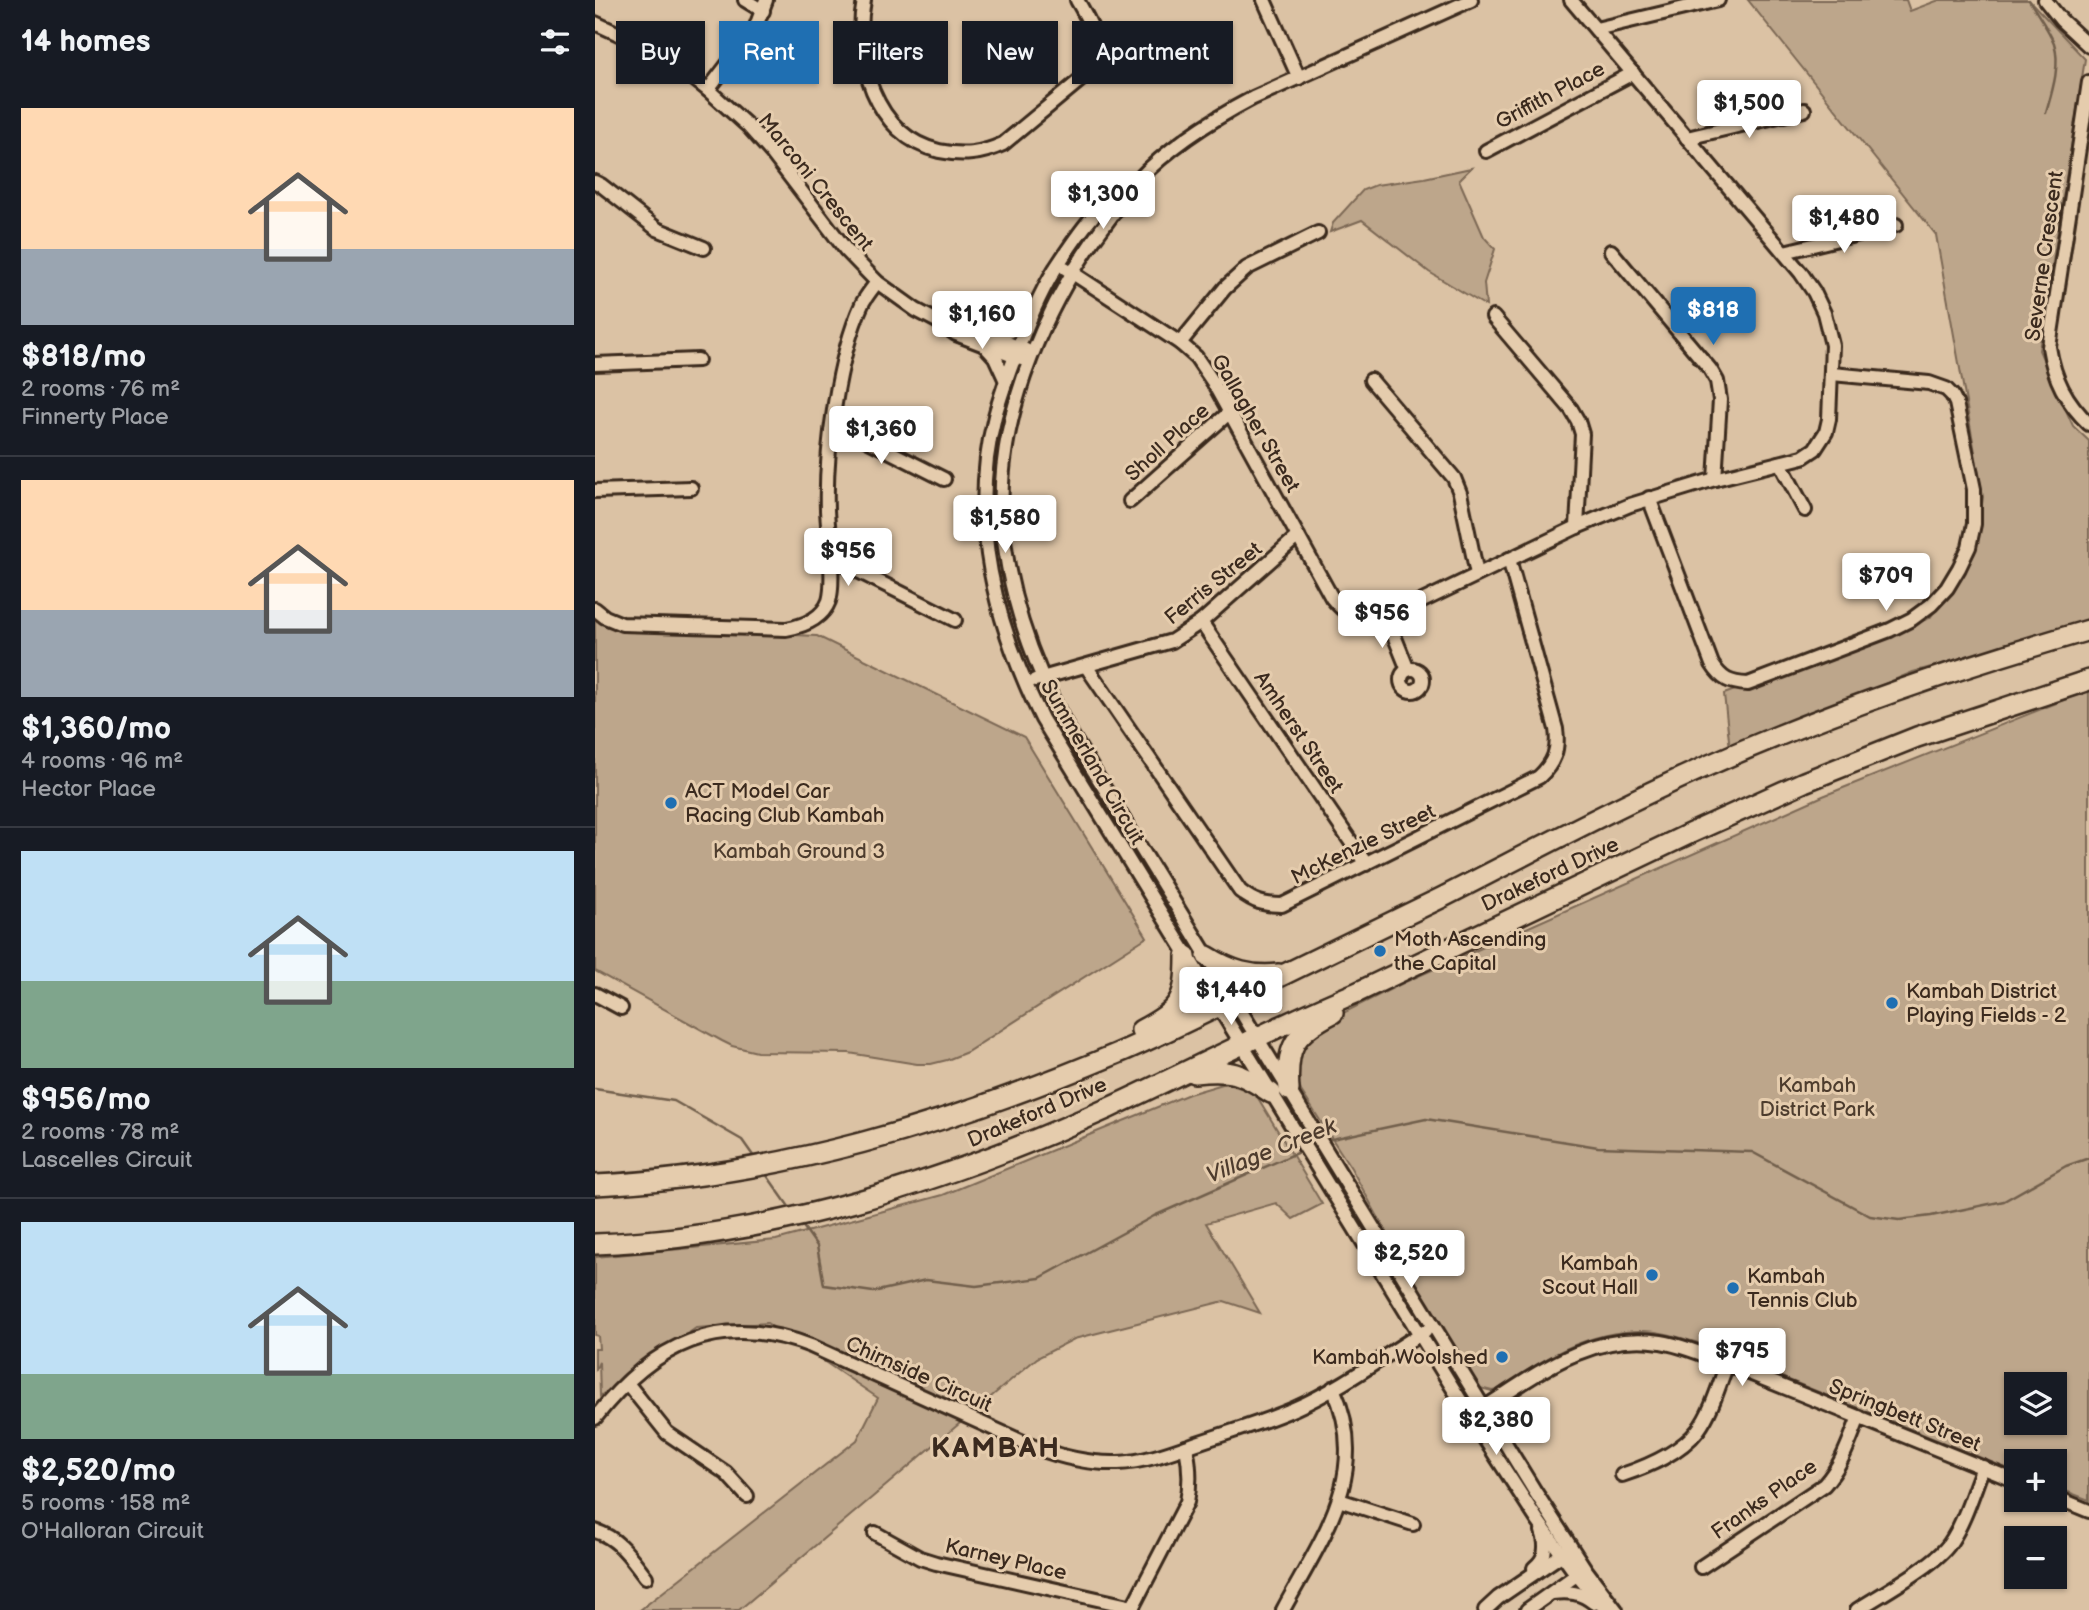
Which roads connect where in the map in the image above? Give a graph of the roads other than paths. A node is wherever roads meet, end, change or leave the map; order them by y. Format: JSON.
{"nodes":[{"id":1,"x":744,"y":0,"type":"edge"},
{"id":2,"x":864,"y":0,"type":"edge"},
{"id":3,"x":1077,"y":0,"type":"edge"},
{"id":4,"x":1264,"y":0,"type":"edge"},
{"id":5,"x":1471,"y":0,"type":"edge"},
{"id":6,"x":1571,"y":0,"type":"edge"},
{"id":7,"x":1718,"y":0,"type":"edge"},
{"id":8,"x":2045,"y":0,"type":"edge"},
{"id":9,"x":765,"y":6,"type":"edge"},
{"id":10,"x":595,"y":23,"type":"edge"},
{"id":11,"x":1595,"y":29,"type":"junction"},
{"id":12,"x":2089,"y":47,"type":"edge"},
{"id":13,"x":1633,"y":73,"type":"junction"},
{"id":14,"x":1299,"y":78,"type":"junction"},
{"id":15,"x":2089,"y":82,"type":"edge"},
{"id":16,"x":709,"y":90,"type":"junction"},
{"id":17,"x":1804,"y":110,"type":"dead end"},
{"id":18,"x":1687,"y":138,"type":"junction"},
{"id":19,"x":1486,"y":152,"type":"dead end"},
{"id":20,"x":595,"y":182,"type":"edge"},
{"id":21,"x":1135,"y":183,"type":"junction"},
{"id":22,"x":1896,"y":225,"type":"dead end"},
{"id":23,"x":1318,"y":233,"type":"dead end"},
{"id":24,"x":704,"y":248,"type":"dead end"},
{"id":25,"x":1611,"y":251,"type":"dead end"},
{"id":26,"x":1784,"y":252,"type":"junction"},
{"id":27,"x":1059,"y":264,"type":"junction"},
{"id":28,"x":1072,"y":272,"type":"junction"},
{"id":29,"x":877,"y":282,"type":"junction"},
{"id":30,"x":1493,"y":317,"type":"dead end"},
{"id":31,"x":1027,"y":325,"type":"junction"},
{"id":32,"x":986,"y":340,"type":"junction"},
{"id":33,"x":1180,"y":343,"type":"junction"},
{"id":34,"x":1017,"y":352,"type":"junction"},
{"id":35,"x":1032,"y":358,"type":"junction"},
{"id":36,"x":698,"y":360,"type":"dead end"},
{"id":37,"x":595,"y":364,"type":"edge"},
{"id":38,"x":1832,"y":374,"type":"junction"},
{"id":39,"x":1371,"y":380,"type":"dead end"},
{"id":40,"x":1006,"y":382,"type":"junction"},
{"id":41,"x":1230,"y":412,"type":"junction"},
{"id":42,"x":833,"y":423,"type":"junction"},
{"id":43,"x":2089,"y":425,"type":"edge"},
{"id":44,"x":1780,"y":463,"type":"junction"},
{"id":45,"x":944,"y":479,"type":"dead end"},
{"id":46,"x":1715,"y":479,"type":"junction"},
{"id":47,"x":691,"y":488,"type":"dead end"},
{"id":48,"x":595,"y":491,"type":"edge"},
{"id":49,"x":1649,"y":498,"type":"junction"},
{"id":50,"x":1130,"y":501,"type":"dead end"},
{"id":51,"x":1805,"y":510,"type":"dead end"},
{"id":52,"x":1577,"y":527,"type":"junction"},
{"id":53,"x":1298,"y":536,"type":"junction"},
{"id":54,"x":829,"y":557,"type":"junction"},
{"id":55,"x":1509,"y":559,"type":"junction"},
{"id":56,"x":1478,"y":574,"type":"junction"},
{"id":57,"x":595,"y":609,"type":"edge"},
{"id":58,"x":1387,"y":618,"type":"junction"},
{"id":59,"x":955,"y":620,"type":"dead end"},
{"id":60,"x":1201,"y":622,"type":"junction"},
{"id":61,"x":2089,"y":630,"type":"edge"},
{"id":62,"x":1087,"y":666,"type":"junction"},
{"id":63,"x":1408,"y":670,"type":"dead end"},
{"id":64,"x":1042,"y":678,"type":"junction"},
{"id":65,"x":2089,"y":680,"type":"edge"},
{"id":66,"x":1024,"y":683,"type":"junction"},
{"id":67,"x":1366,"y":864,"type":"junction"},
{"id":68,"x":1186,"y":956,"type":"junction"},
{"id":69,"x":1207,"y":956,"type":"junction"},
{"id":70,"x":1287,"y":973,"type":"junction"},
{"id":71,"x":1358,"y":992,"type":"junction"},
{"id":72,"x":595,"y":994,"type":"edge"},
{"id":73,"x":1225,"y":1003,"type":"junction"},
{"id":74,"x":621,"y":1008,"type":"dead end"},
{"id":75,"x":1249,"y":1041,"type":"junction"},
{"id":76,"x":1115,"y":1054,"type":"junction"},
{"id":77,"x":1178,"y":1075,"type":"junction"},
{"id":78,"x":1280,"y":1091,"type":"junction"},
{"id":79,"x":595,"y":1185,"type":"edge"},
{"id":80,"x":595,"y":1244,"type":"edge"},
{"id":81,"x":1434,"y":1325,"type":"junction"},
{"id":82,"x":1419,"y":1335,"type":"junction"},
{"id":83,"x":1727,"y":1364,"type":"junction"},
{"id":84,"x":627,"y":1383,"type":"junction"},
{"id":85,"x":1333,"y":1388,"type":"junction"},
{"id":86,"x":1485,"y":1407,"type":"junction"},
{"id":87,"x":1470,"y":1416,"type":"junction"},
{"id":88,"x":1859,"y":1417,"type":"junction"},
{"id":89,"x":595,"y":1418,"type":"edge"},
{"id":90,"x":1186,"y":1447,"type":"junction"},
{"id":91,"x":1983,"y":1467,"type":"junction"},
{"id":92,"x":1622,"y":1475,"type":"dead end"},
{"id":93,"x":2004,"y":1476,"type":"edge"},
{"id":94,"x":747,"y":1496,"type":"dead end"},
{"id":95,"x":1339,"y":1500,"type":"junction"},
{"id":96,"x":2067,"y":1502,"type":"edge"},
{"id":97,"x":2089,"y":1511,"type":"edge"},
{"id":98,"x":1538,"y":1521,"type":"junction"},
{"id":99,"x":1413,"y":1524,"type":"dead end"},
{"id":100,"x":595,"y":1531,"type":"edge"},
{"id":101,"x":875,"y":1534,"type":"dead end"},
{"id":102,"x":1567,"y":1551,"type":"junction"},
{"id":103,"x":1700,"y":1567,"type":"dead end"},
{"id":104,"x":1581,"y":1572,"type":"junction"},
{"id":105,"x":646,"y":1577,"type":"dead end"},
{"id":106,"x":1519,"y":1584,"type":"junction"},
{"id":107,"x":1552,"y":1594,"type":"junction"},
{"id":108,"x":1132,"y":1609,"type":"edge"},
{"id":109,"x":1283,"y":1610,"type":"edge"},
{"id":110,"x":1485,"y":1610,"type":"edge"},
{"id":111,"x":1527,"y":1610,"type":"edge"},
{"id":112,"x":1604,"y":1610,"type":"edge"},
{"id":113,"x":1616,"y":1610,"type":"edge"},
{"id":114,"x":1857,"y":1610,"type":"edge"}],
"edges":[{"from":1,"to":9,"type":"street"},
{"from":2,"to":3,"type":"street"},
{"from":4,"to":14,"type":"street"},
{"from":5,"to":14,"type":"street","name":"Summerland Circuit"},
{"from":6,"to":11,"type":"street","name":"Gallagher Street"},
{"from":7,"to":11,"type":"street"},
{"from":8,"to":12,"type":"street"},
{"from":9,"to":16,"type":"street"},
{"from":10,"to":16,"type":"street","name":"Marconi Crescent"},
{"from":11,"to":13,"type":"street","name":"Gallagher Street"},
{"from":13,"to":18,"type":"street","name":"Gallagher Street"},
{"from":13,"to":19,"type":"street","name":"Griffith Place"},
{"from":14,"to":21,"type":"street","name":"Summerland Circuit"},
{"from":15,"to":43,"type":"street","name":"Severne Crescent"},
{"from":16,"to":29,"type":"street","name":"Marconi Crescent"},
{"from":17,"to":18,"type":"street"},
{"from":18,"to":26,"type":"street","name":"Gallagher Street"},
{"from":20,"to":24,"type":"street"},
{"from":21,"to":27,"type":"street","name":"Summerland Circuit"},
{"from":21,"to":28,"type":"street","name":"Summerland Circuit"},
{"from":22,"to":26,"type":"street"},
{"from":23,"to":33,"type":"street"},
{"from":25,"to":46,"type":"street"},
{"from":26,"to":38,"type":"street","name":"Gallagher Street"},
{"from":27,"to":28,"type":"street","name":"Gallagher Street"},
{"from":27,"to":31,"type":"street","name":"Summerland Circuit"},
{"from":28,"to":33,"type":"street","name":"Gallagher Street"},
{"from":28,"to":35,"type":"street","name":"Summerland Circuit"},
{"from":29,"to":32,"type":"street","name":"Marconi Crescent"},
{"from":29,"to":42,"type":"street"},
{"from":30,"to":52,"type":"street"},
{"from":31,"to":32,"type":"street"},
{"from":31,"to":34,"type":"street","name":"Summerland Circuit"},
{"from":32,"to":34,"type":"street","name":"Marconi Crescent"},
{"from":32,"to":40,"type":"street"},
{"from":33,"to":41,"type":"street","name":"Gallagher Street"},
{"from":34,"to":35,"type":"street","name":"Marconi Crescent"},
{"from":34,"to":40,"type":"street","name":"Summerland Circuit"},
{"from":35,"to":64,"type":"street","name":"Summerland Circuit"},
{"from":36,"to":37,"type":"street"},
{"from":38,"to":44,"type":"street","name":"Gallagher Street"},
{"from":38,"to":49,"type":"street"},
{"from":39,"to":56,"type":"street"},
{"from":40,"to":66,"type":"street","name":"Summerland Circuit"},
{"from":41,"to":50,"type":"street","name":"Sholl Place"},
{"from":41,"to":53,"type":"street","name":"Gallagher Street"},
{"from":42,"to":45,"type":"street"},
{"from":42,"to":54,"type":"street"},
{"from":44,"to":46,"type":"street","name":"Gallagher Street"},
{"from":44,"to":51,"type":"street"},
{"from":46,"to":49,"type":"street","name":"Gallagher Street"},
{"from":47,"to":48,"type":"street"},
{"from":49,"to":52,"type":"street","name":"Gallagher Street"},
{"from":52,"to":55,"type":"street","name":"Gallagher Street"},
{"from":53,"to":58,"type":"street","name":"Gallagher Street"},
{"from":53,"to":60,"type":"street","name":"Ferris Street"},
{"from":54,"to":57,"type":"street"},
{"from":54,"to":59,"type":"street"},
{"from":55,"to":56,"type":"street","name":"Gallagher Street"},
{"from":55,"to":67,"type":"street","name":"McKenzie Street"},
{"from":56,"to":58,"type":"street","name":"Gallagher Street"},
{"from":58,"to":63,"type":"street"},
{"from":60,"to":62,"type":"street","name":"Ferris Street"},
{"from":60,"to":67,"type":"street","name":"Amherst Street"},
{"from":61,"to":70,"type":"highway","name":"Drakeford Drive"},
{"from":62,"to":64,"type":"street","name":"Ferris Street"},
{"from":62,"to":67,"type":"street","name":"McKenzie Street"},
{"from":64,"to":66,"type":"street","name":"Ferris Street"},
{"from":64,"to":69,"type":"street","name":"Summerland Circuit"},
{"from":65,"to":71,"type":"highway","name":"Drakeford Drive"},
{"from":66,"to":68,"type":"street","name":"Summerland Circuit"},
{"from":68,"to":73,"type":"street","name":"Summerland Circuit"},
{"from":68,"to":76,"type":"highway"},
{"from":69,"to":70,"type":"highway"},
{"from":69,"to":73,"type":"street","name":"Summerland Circuit"},
{"from":70,"to":73,"type":"highway","name":"Drakeford Drive"},
{"from":71,"to":75,"type":"highway","name":"Drakeford Drive"},
{"from":71,"to":78,"type":"highway"},
{"from":72,"to":74,"type":"street"},
{"from":73,"to":75,"type":"street","name":"Summerland Circuit"},
{"from":73,"to":76,"type":"highway","name":"Drakeford Drive"},
{"from":75,"to":77,"type":"highway","name":"Drakeford Drive"},
{"from":75,"to":78,"type":"street"},
{"from":75,"to":78,"type":"street"},
{"from":76,"to":79,"type":"highway","name":"Drakeford Drive"},
{"from":77,"to":78,"type":"highway"},
{"from":77,"to":80,"type":"highway","name":"Drakeford Drive"},
{"from":78,"to":81,"type":"street"},
{"from":78,"to":82,"type":"street"},
{"from":81,"to":82,"type":"street","name":"Chirnside Circuit"},
{"from":81,"to":86,"type":"street"},
{"from":82,"to":85,"type":"street","name":"Chirnside Circuit"},
{"from":82,"to":87,"type":"street"},
{"from":83,"to":86,"type":"street","name":"Springbett Street"},
{"from":83,"to":88,"type":"street","name":"Springbett Street"},
{"from":83,"to":92,"type":"street"},
{"from":84,"to":89,"type":"street","name":"Chirnside Circuit"},
{"from":84,"to":90,"type":"street","name":"Chirnside Circuit"},
{"from":84,"to":94,"type":"street"},
{"from":85,"to":90,"type":"street","name":"Chirnside Circuit"},
{"from":85,"to":95,"type":"street"},
{"from":86,"to":87,"type":"street","name":"Springbett Street"},
{"from":86,"to":102,"type":"street"},
{"from":87,"to":98,"type":"street"},
{"from":88,"to":91,"type":"street","name":"Springbett Street"},
{"from":88,"to":103,"type":"street","name":"Franks Place"},
{"from":90,"to":108,"type":"street"},
{"from":91,"to":93,"type":"street","name":"Springbett Street"},
{"from":91,"to":114,"type":"street"},
{"from":95,"to":99,"type":"street"},
{"from":95,"to":109,"type":"street"},
{"from":96,"to":97,"type":"street"},
{"from":98,"to":102,"type":"street"},
{"from":98,"to":106,"type":"street"},
{"from":100,"to":105,"type":"street"},
{"from":101,"to":108,"type":"street","name":"Karney Place"},
{"from":102,"to":104,"type":"street"},
{"from":102,"to":106,"type":"street"},
{"from":104,"to":107,"type":"street"},
{"from":104,"to":112,"type":"street"},
{"from":104,"to":113,"type":"street"},
{"from":106,"to":110,"type":"street"},
{"from":107,"to":111,"type":"street"},
{"from":107,"to":112,"type":"street"}]}
